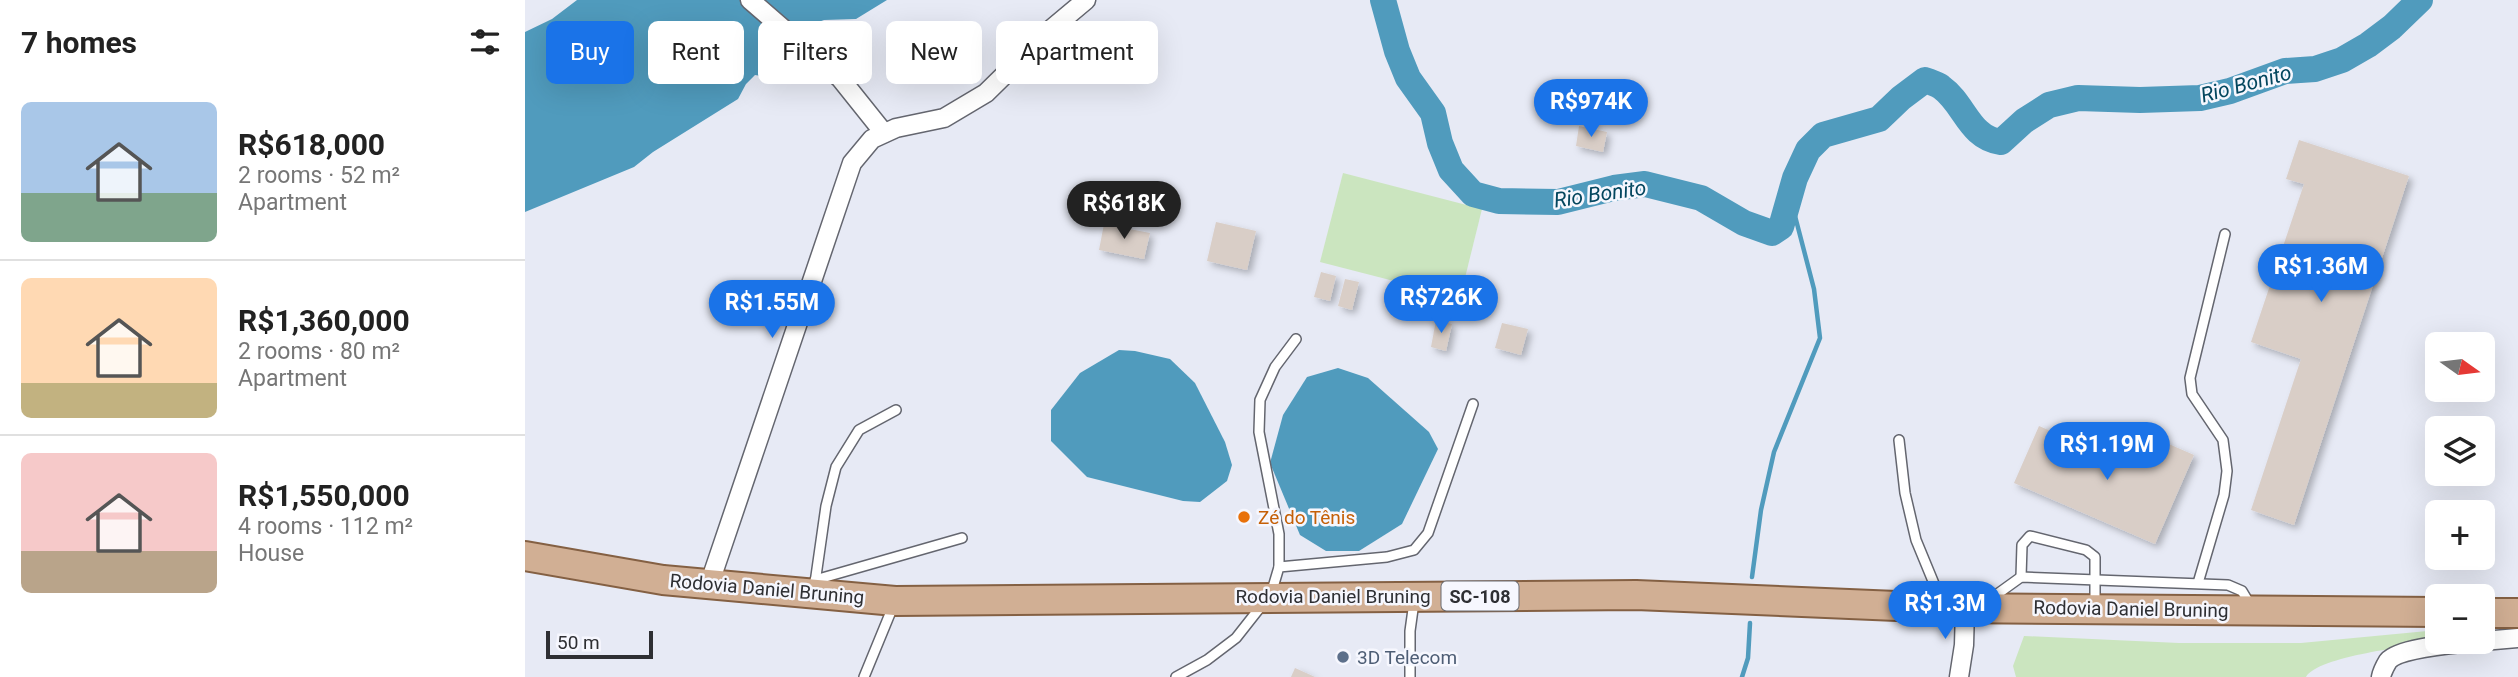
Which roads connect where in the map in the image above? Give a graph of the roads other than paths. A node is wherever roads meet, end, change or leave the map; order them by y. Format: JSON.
{"nodes":[{"id":1,"x":750,"y":0,"type":"edge"},
{"id":2,"x":1086,"y":0,"type":"edge"},
{"id":3,"x":884,"y":133,"type":"junction"},
{"id":4,"x":2225,"y":234,"type":"dead end"},
{"id":5,"x":1296,"y":339,"type":"dead end"},
{"id":6,"x":1473,"y":404,"type":"dead end"},
{"id":7,"x":896,"y":410,"type":"dead end"},
{"id":8,"x":1899,"y":440,"type":"dead end"},
{"id":9,"x":962,"y":538,"type":"dead end"},
{"id":10,"x":525,"y":555,"type":"edge"},
{"id":11,"x":1279,"y":566,"type":"junction"},
{"id":12,"x":2021,"y":577,"type":"junction"},
{"id":13,"x":2096,"y":578,"type":"junction"},
{"id":14,"x":2198,"y":583,"type":"junction"},
{"id":15,"x":709,"y":585,"type":"junction"},
{"id":16,"x":814,"y":587,"type":"junction"},
{"id":17,"x":1270,"y":596,"type":"junction"},
{"id":18,"x":1415,"y":596,"type":"junction"},
{"id":19,"x":895,"y":601,"type":"junction"},
{"id":20,"x":1963,"y":608,"type":"junction"},
{"id":21,"x":2095,"y":609,"type":"junction"},
{"id":22,"x":2254,"y":610,"type":"junction"},
{"id":23,"x":2425,"y":612,"type":"edge"},
{"id":24,"x":2495,"y":613,"type":"edge"},
{"id":25,"x":2518,"y":613,"type":"edge"},
{"id":26,"x":2518,"y":638,"type":"edge"},
{"id":27,"x":2495,"y":640,"type":"edge"},
{"id":28,"x":2425,"y":648,"type":"edge"},
{"id":29,"x":864,"y":677,"type":"edge"},
{"id":30,"x":1176,"y":677,"type":"edge"},
{"id":31,"x":1410,"y":677,"type":"edge"},
{"id":32,"x":1959,"y":677,"type":"edge"},
{"id":33,"x":2381,"y":677,"type":"edge"}],
"edges":[{"from":1,"to":3,"type":"street"},
{"from":2,"to":3,"type":"street"},
{"from":3,"to":15,"type":"street"},
{"from":4,"to":14,"type":"lane"},
{"from":5,"to":11,"type":"lane"},
{"from":6,"to":11,"type":"lane"},
{"from":7,"to":16,"type":"lane"},
{"from":8,"to":20,"type":"lane"},
{"from":9,"to":16,"type":"lane"},
{"from":10,"to":15,"type":"main road","name":"Rodovia Daniel Bruning","number":"SC-108"},
{"from":11,"to":17,"type":"lane"},
{"from":12,"to":13,"type":"lane"},
{"from":12,"to":13,"type":"lane"},
{"from":12,"to":20,"type":"lane"},
{"from":13,"to":14,"type":"lane"},
{"from":13,"to":21,"type":"lane"},
{"from":14,"to":22,"type":"lane"},
{"from":15,"to":16,"type":"main road","name":"Rodovia Daniel Bruning","number":"SC-108"},
{"from":16,"to":19,"type":"main road","name":"Rodovia Daniel Bruning","number":"SC-108"},
{"from":17,"to":18,"type":"main road","name":"Rodovia Daniel Bruning","number":"SC-108"},
{"from":17,"to":19,"type":"main road","name":"Rodovia Daniel Bruning","number":"SC-108"},
{"from":17,"to":30,"type":"lane"},
{"from":18,"to":20,"type":"main road","name":"Rodovia Daniel Bruning","number":"SC-108"},
{"from":18,"to":31,"type":"lane"},
{"from":19,"to":29,"type":"lane"},
{"from":20,"to":21,"type":"main road","name":"Rodovia Daniel Bruning","number":"SC-108"},
{"from":20,"to":32,"type":"street"},
{"from":21,"to":22,"type":"main road","name":"Rodovia Daniel Bruning","number":"SC-108"},
{"from":22,"to":23,"type":"main road","name":"Rodovia Daniel Bruning","number":"SC-108"},
{"from":24,"to":25,"type":"main road"},
{"from":26,"to":27,"type":"street"},
{"from":28,"to":33,"type":"street"}]}
